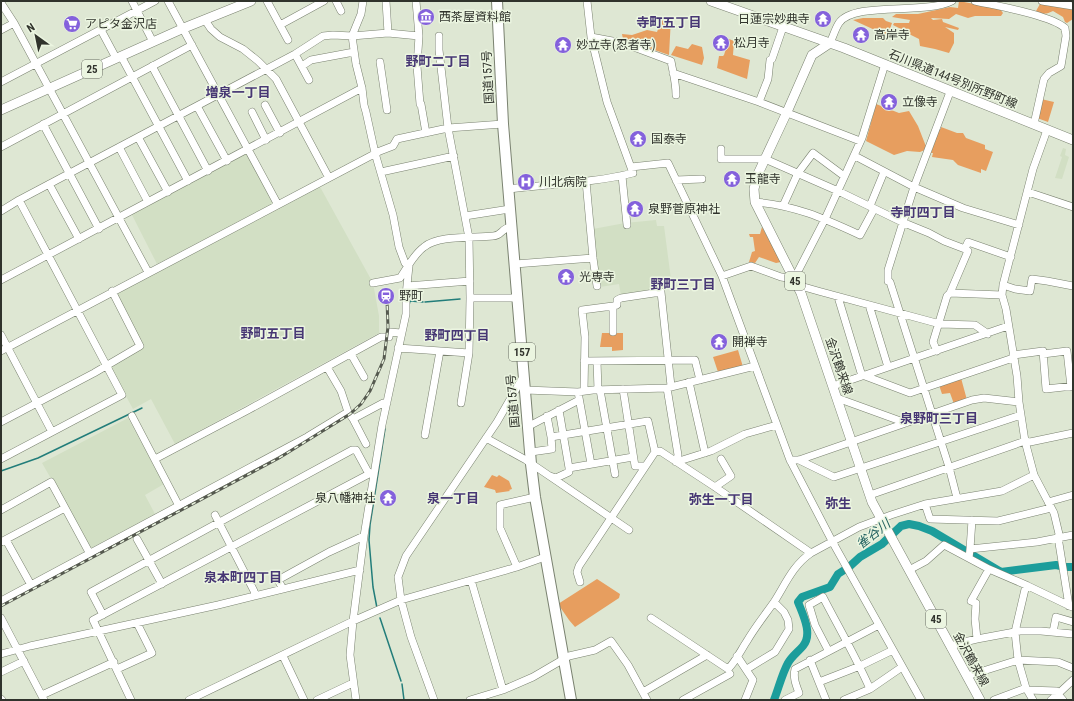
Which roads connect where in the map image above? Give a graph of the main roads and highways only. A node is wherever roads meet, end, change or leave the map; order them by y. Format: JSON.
{"nodes":[{"id":1,"x":251,"y":1,"type":"edge"},
{"id":2,"x":497,"y":1,"type":"edge"},
{"id":3,"x":711,"y":1,"type":"edge"},
{"id":4,"x":830,"y":44,"type":"junction"},
{"id":5,"x":1,"y":110,"type":"edge"},
{"id":6,"x":1073,"y":140,"type":"edge"},
{"id":7,"x":570,"y":700,"type":"edge"},
{"id":8,"x":980,"y":700,"type":"edge"}],
"edges":[{"from":1,"to":5,"type":"main road","number":"25"},
{"from":2,"to":7,"type":"highway","name":"国道157号","number":"157"},
{"from":3,"to":4,"type":"main road","name":"石川県道144号別所野町線"},
{"from":4,"to":6,"type":"main road","name":"石川県道144号別所野町線"},
{"from":4,"to":8,"type":"main road","name":"金沢鶴来線","number":"45"}]}
